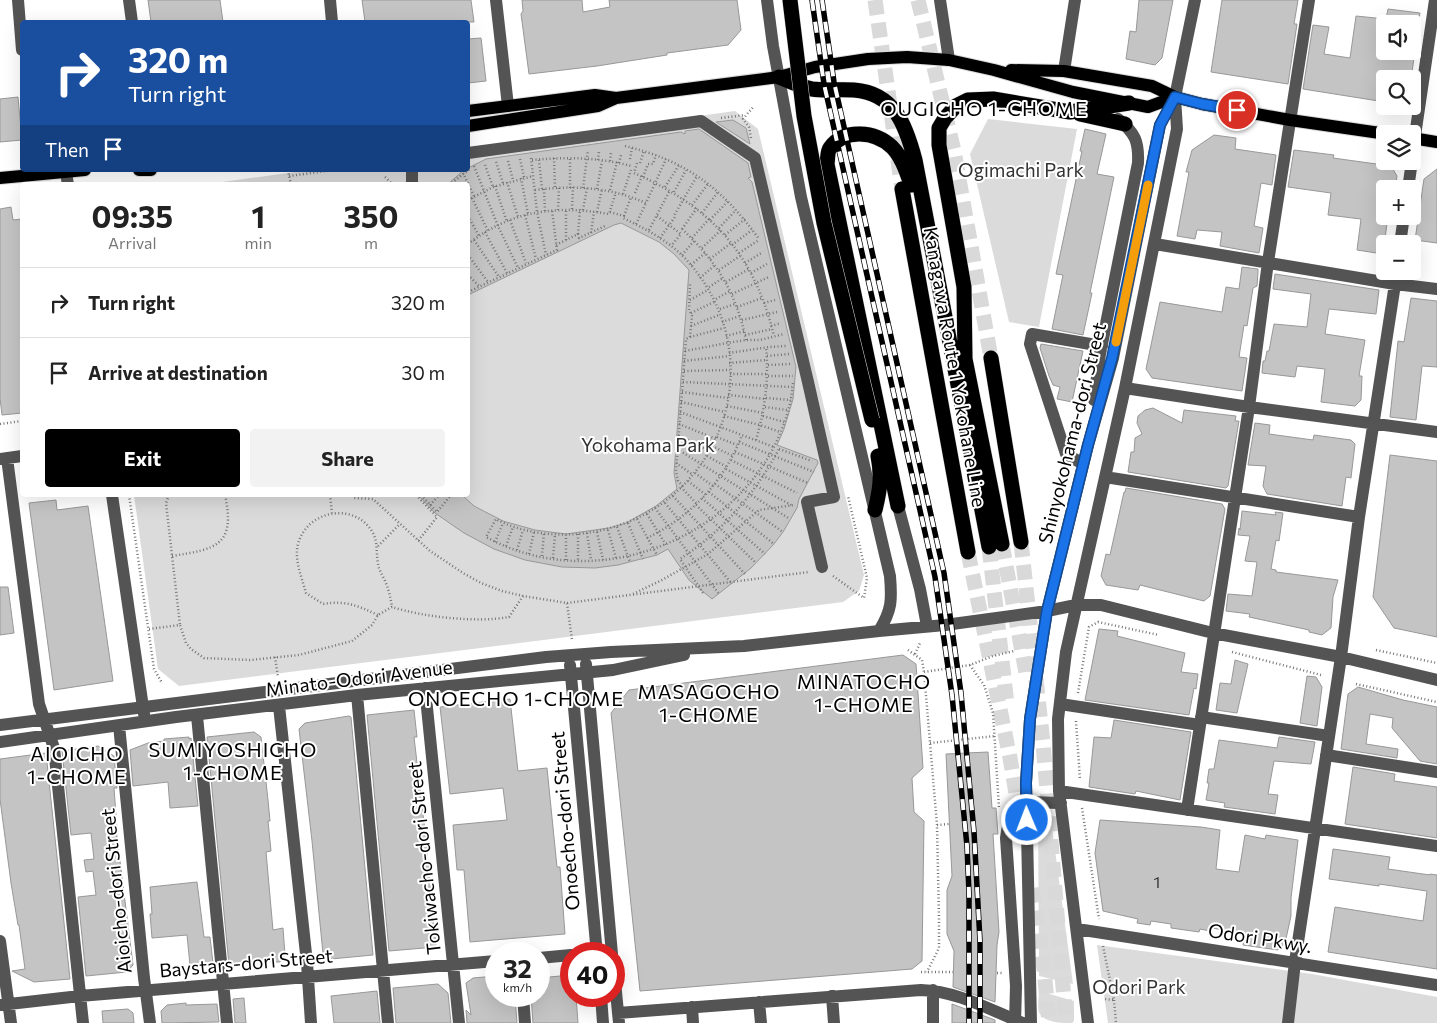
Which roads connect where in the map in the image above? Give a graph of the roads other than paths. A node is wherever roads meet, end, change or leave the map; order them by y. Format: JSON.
{"nodes":[{"id":1,"x":18,"y":0,"type":"edge"},
{"id":2,"x":129,"y":0,"type":"edge"},
{"id":3,"x":330,"y":0,"type":"edge"},
{"id":4,"x":496,"y":0,"type":"edge"},
{"id":5,"x":767,"y":0,"type":"edge"},
{"id":6,"x":790,"y":0,"type":"edge"},
{"id":7,"x":940,"y":0,"type":"edge"},
{"id":8,"x":1075,"y":0,"type":"edge"},
{"id":9,"x":1195,"y":0,"type":"edge"},
{"id":10,"x":1309,"y":0,"type":"edge"},
{"id":11,"x":1435,"y":0,"type":"edge"},
{"id":12,"x":132,"y":20,"type":"edge"},
{"id":13,"x":332,"y":20,"type":"edge"},
{"id":14,"x":20,"y":25,"type":"edge"},
{"id":15,"x":949,"y":60,"type":"junction"},
{"id":16,"x":994,"y":70,"type":"junction"},
{"id":17,"x":1064,"y":71,"type":"junction"},
{"id":18,"x":779,"y":77,"type":"junction"},
{"id":19,"x":1073,"y":92,"type":"junction"},
{"id":20,"x":1175,"y":97,"type":"junction"},
{"id":21,"x":616,"y":98,"type":"junction"},
{"id":22,"x":1129,"y":103,"type":"junction"},
{"id":23,"x":508,"y":106,"type":"junction"},
{"id":24,"x":1103,"y":107,"type":"junction"},
{"id":25,"x":470,"y":111,"type":"edge"},
{"id":26,"x":1070,"y":112,"type":"junction"},
{"id":27,"x":1290,"y":120,"type":"junction"},
{"id":28,"x":1125,"y":124,"type":"junction"},
{"id":29,"x":1416,"y":125,"type":"edge"},
{"id":30,"x":470,"y":126,"type":"edge"},
{"id":31,"x":1376,"y":132,"type":"edge"},
{"id":32,"x":1421,"y":139,"type":"edge"},
{"id":33,"x":1437,"y":142,"type":"edge"},
{"id":34,"x":470,"y":153,"type":"edge"},
{"id":35,"x":34,"y":172,"type":"edge"},
{"id":36,"x":66,"y":172,"type":"joint"},
{"id":37,"x":0,"y":178,"type":"edge"},
{"id":38,"x":68,"y":182,"type":"edge"},
{"id":39,"x":902,"y":189,"type":"tunnel mouth"},
{"id":40,"x":1155,"y":244,"type":"junction"},
{"id":41,"x":1268,"y":262,"type":"junction"},
{"id":42,"x":934,"y":264,"type":"junction"},
{"id":43,"x":1376,"y":275,"type":"edge"},
{"id":44,"x":1396,"y":280,"type":"edge"},
{"id":45,"x":1406,"y":280,"type":"edge"},
{"id":46,"x":1437,"y":289,"type":"edge"},
{"id":47,"x":1102,"y":346,"type":"junction"},
{"id":48,"x":991,"y":358,"type":"tunnel mouth"},
{"id":49,"x":1126,"y":388,"type":"junction"},
{"id":50,"x":1249,"y":407,"type":"junction"},
{"id":51,"x":872,"y":420,"type":"junction"},
{"id":52,"x":1374,"y":423,"type":"junction"},
{"id":53,"x":1437,"y":432,"type":"edge"},
{"id":54,"x":1088,"y":445,"type":"junction"},
{"id":55,"x":20,"y":456,"type":"edge"},
{"id":56,"x":4,"y":458,"type":"edge"},
{"id":57,"x":1083,"y":464,"type":"junction"},
{"id":58,"x":1105,"y":477,"type":"junction"},
{"id":59,"x":112,"y":497,"type":"edge"},
{"id":60,"x":1235,"y":499,"type":"junction"},
{"id":61,"x":898,"y":506,"type":"junction"},
{"id":62,"x":875,"y":510,"type":"junction"},
{"id":63,"x":1359,"y":517,"type":"junction"},
{"id":64,"x":1020,"y":542,"type":"tunnel mouth"},
{"id":65,"x":968,"y":552,"type":"tunnel mouth"},
{"id":66,"x":822,"y":567,"type":"road end"},
{"id":67,"x":1076,"y":605,"type":"junction"},
{"id":68,"x":1047,"y":611,"type":"junction"},
{"id":69,"x":927,"y":626,"type":"junction"},
{"id":70,"x":879,"y":630,"type":"junction"},
{"id":71,"x":1213,"y":633,"type":"junction"},
{"id":72,"x":721,"y":647,"type":"junction"},
{"id":73,"x":585,"y":654,"type":"junction"},
{"id":74,"x":569,"y":656,"type":"junction"},
{"id":75,"x":1341,"y":657,"type":"junction"},
{"id":76,"x":587,"y":672,"type":"junction"},
{"id":77,"x":570,"y":673,"type":"junction"},
{"id":78,"x":1437,"y":680,"type":"edge"},
{"id":79,"x":425,"y":688,"type":"junction"},
{"id":80,"x":357,"y":695,"type":"junction"},
{"id":81,"x":1060,"y":704,"type":"junction"},
{"id":82,"x":143,"y":706,"type":"junction"},
{"id":83,"x":280,"y":706,"type":"junction"},
{"id":84,"x":197,"y":716,"type":"junction"},
{"id":85,"x":44,"y":720,"type":"junction"},
{"id":86,"x":1200,"y":721,"type":"junction"},
{"id":87,"x":145,"y":722,"type":"junction"},
{"id":88,"x":0,"y":725,"type":"edge"},
{"id":89,"x":119,"y":726,"type":"junction"},
{"id":90,"x":49,"y":736,"type":"junction"},
{"id":91,"x":1329,"y":736,"type":"junction"},
{"id":92,"x":0,"y":742,"type":"edge"},
{"id":93,"x":1326,"y":755,"type":"junction"},
{"id":94,"x":1437,"y":772,"type":"edge"},
{"id":95,"x":1060,"y":797,"type":"junction"},
{"id":96,"x":1027,"y":802,"type":"junction"},
{"id":97,"x":1187,"y":810,"type":"junction"},
{"id":98,"x":1315,"y":830,"type":"junction"},
{"id":99,"x":1437,"y":846,"type":"edge"},
{"id":100,"x":1077,"y":929,"type":"junction"},
{"id":101,"x":0,"y":941,"type":"edge"},
{"id":102,"x":592,"y":942,"type":"edge"},
{"id":103,"x":611,"y":942,"type":"edge"},
{"id":104,"x":485,"y":962,"type":"edge"},
{"id":105,"x":1295,"y":962,"type":"junction"},
{"id":106,"x":453,"y":965,"type":"junction"},
{"id":107,"x":383,"y":971,"type":"junction"},
{"id":108,"x":307,"y":977,"type":"junction"},
{"id":109,"x":223,"y":984,"type":"junction"},
{"id":110,"x":1437,"y":985,"type":"edge"},
{"id":111,"x":146,"y":990,"type":"junction"},
{"id":112,"x":933,"y":990,"type":"junction"},
{"id":113,"x":80,"y":996,"type":"junction"},
{"id":114,"x":832,"y":996,"type":"junction"},
{"id":115,"x":759,"y":1002,"type":"junction"},
{"id":116,"x":4,"y":1004,"type":"edge"},
{"id":117,"x":524,"y":1007,"type":"edge"},
{"id":118,"x":602,"y":1007,"type":"edge"},
{"id":119,"x":692,"y":1007,"type":"junction"},
{"id":120,"x":619,"y":1018,"type":"edge"},
{"id":121,"x":1017,"y":1022,"type":"edge"},
{"id":122,"x":11,"y":1023,"type":"edge"},
{"id":123,"x":84,"y":1023,"type":"edge"},
{"id":124,"x":150,"y":1023,"type":"edge"},
{"id":125,"x":227,"y":1023,"type":"edge"},
{"id":126,"x":311,"y":1023,"type":"edge"},
{"id":127,"x":388,"y":1023,"type":"edge"},
{"id":128,"x":459,"y":1023,"type":"edge"},
{"id":129,"x":525,"y":1023,"type":"edge"},
{"id":130,"x":604,"y":1023,"type":"edge"},
{"id":131,"x":693,"y":1023,"type":"edge"},
{"id":132,"x":761,"y":1023,"type":"edge"},
{"id":133,"x":834,"y":1023,"type":"edge"},
{"id":134,"x":933,"y":1023,"type":"edge"},
{"id":135,"x":1031,"y":1023,"type":"edge"},
{"id":136,"x":1088,"y":1023,"type":"edge"},
{"id":137,"x":1288,"y":1023,"type":"edge"}],
"edges":[{"from":1,"to":14,"type":"street"},
{"from":2,"to":12,"type":"street"},
{"from":3,"to":13,"type":"street"},
{"from":4,"to":23,"type":"street"},
{"from":5,"to":18,"type":"street"},
{"from":6,"to":51,"type":"highway","bridge":true},
{"from":7,"to":15,"type":"street"},
{"from":8,"to":17,"type":"street"},
{"from":9,"to":20,"type":"street"},
{"from":10,"to":27,"type":"street"},
{"from":11,"to":29,"type":"street"},
{"from":15,"to":16,"type":"main road"},
{"from":15,"to":18,"type":"main road"},
{"from":16,"to":17,"type":"main road"},
{"from":16,"to":19,"type":"main road"},
{"from":17,"to":20,"type":"main road"},
{"from":18,"to":21,"type":"main road"},
{"from":18,"to":42,"type":"highway"},
{"from":18,"to":62,"type":"street"},
{"from":19,"to":22,"type":"main road"},
{"from":19,"to":24,"type":"street"},
{"from":20,"to":22,"type":"main road"},
{"from":20,"to":27,"type":"main road"},
{"from":20,"to":40,"type":"street"},
{"from":20,"to":54,"type":"street","name":"Shinyokohama-dori Street"},
{"from":21,"to":23,"type":"main road"},
{"from":21,"to":30,"type":"main road"},
{"from":22,"to":24,"type":"highway"},
{"from":23,"to":25,"type":"main road"},
{"from":24,"to":26,"type":"highway"},
{"from":24,"to":28,"type":"street"},
{"from":26,"to":28,"type":"highway"},
{"from":26,"to":42,"type":"highway"},
{"from":27,"to":31,"type":"main road"},
{"from":27,"to":41,"type":"street"},
{"from":28,"to":47,"type":"street"},
{"from":32,"to":33,"type":"main road"},
{"from":34,"to":66,"type":"street"},
{"from":35,"to":36,"type":"main road"},
{"from":35,"to":37,"type":"main road"},
{"from":36,"to":38,"type":"street"},
{"from":39,"to":65,"type":"highway","name":"Kanagawa Route 1 Yokohane Line"},
{"from":40,"to":41,"type":"street"},
{"from":40,"to":49,"type":"street"},
{"from":41,"to":43,"type":"street"},
{"from":41,"to":50,"type":"street"},
{"from":42,"to":61,"type":"highway"},
{"from":44,"to":52,"type":"street"},
{"from":45,"to":46,"type":"street"},
{"from":47,"to":54,"type":"street"},
{"from":47,"to":57,"type":"street"},
{"from":48,"to":64,"type":"highway","name":"Kanagawa Route 1 Yokohane Line"},
{"from":49,"to":50,"type":"street"},
{"from":49,"to":58,"type":"street"},
{"from":50,"to":52,"type":"street"},
{"from":50,"to":60,"type":"street"},
{"from":51,"to":61,"type":"highway"},
{"from":51,"to":62,"type":"highway"},
{"from":52,"to":53,"type":"street"},
{"from":52,"to":63,"type":"street"},
{"from":54,"to":57,"type":"street","name":"Shinyokohama-dori Street"},
{"from":55,"to":56,"type":"street"},
{"from":56,"to":85,"type":"street"},
{"from":57,"to":68,"type":"street","name":"Shinyokohama-dori Street"},
{"from":58,"to":60,"type":"street"},
{"from":58,"to":67,"type":"street"},
{"from":59,"to":82,"type":"street"},
{"from":60,"to":63,"type":"street"},
{"from":60,"to":71,"type":"street"},
{"from":61,"to":69,"type":"street"},
{"from":62,"to":70,"type":"street"},
{"from":63,"to":75,"type":"street"},
{"from":67,"to":68,"type":"street","name":"Minato-Odori Avenue"},
{"from":67,"to":71,"type":"street","name":"Minato-Odori Avenue"},
{"from":67,"to":81,"type":"street"},
{"from":68,"to":69,"type":"street","name":"Minato-Odori Avenue"},
{"from":68,"to":96,"type":"street","name":"Shinyokohama-dori Street"},
{"from":69,"to":70,"type":"street","name":"Minato-Odori Avenue"},
{"from":70,"to":72,"type":"street","name":"Minato-Odori Avenue"},
{"from":71,"to":75,"type":"street","name":"Minato-Odori Avenue"},
{"from":71,"to":86,"type":"street"},
{"from":72,"to":73,"type":"street","name":"Minato-Odori Avenue"},
{"from":72,"to":76,"type":"street","name":"Minato-Odori Avenue"},
{"from":73,"to":74,"type":"street","name":"Minato-Odori Avenue"},
{"from":73,"to":76,"type":"street","name":"Onoecho-dori Street"},
{"from":74,"to":77,"type":"street","name":"Onoecho-dori Street"},
{"from":74,"to":82,"type":"street","name":"Minato-Odori Avenue"},
{"from":75,"to":78,"type":"street","name":"Minato-Odori Avenue"},
{"from":75,"to":91,"type":"street"},
{"from":76,"to":77,"type":"street","name":"Minato-Odori Avenue"},
{"from":76,"to":103,"type":"street","name":"Onoecho-dori Street"},
{"from":77,"to":79,"type":"street","name":"Minato-Odori Avenue"},
{"from":77,"to":102,"type":"street","name":"Onoecho-dori Street"},
{"from":79,"to":80,"type":"street","name":"Minato-Odori Avenue"},
{"from":79,"to":106,"type":"street","name":"Tokiwacho-dori Street"},
{"from":80,"to":83,"type":"street","name":"Minato-Odori Avenue"},
{"from":80,"to":107,"type":"street"},
{"from":81,"to":86,"type":"street"},
{"from":81,"to":95,"type":"street"},
{"from":82,"to":85,"type":"street","name":"Minato-Odori Avenue"},
{"from":82,"to":87,"type":"street"},
{"from":83,"to":84,"type":"street","name":"Minato-Odori Avenue"},
{"from":83,"to":108,"type":"street"},
{"from":84,"to":87,"type":"street","name":"Minato-Odori Avenue"},
{"from":84,"to":109,"type":"street"},
{"from":85,"to":88,"type":"street","name":"Minato-Odori Avenue"},
{"from":85,"to":90,"type":"street"},
{"from":86,"to":91,"type":"street"},
{"from":86,"to":97,"type":"street"},
{"from":87,"to":89,"type":"street","name":"Minato-Odori Avenue"},
{"from":89,"to":90,"type":"street","name":"Minato-Odori Avenue"},
{"from":89,"to":111,"type":"street","name":"Aioicho-dori Street"},
{"from":90,"to":92,"type":"street","name":"Minato-Odori Avenue"},
{"from":90,"to":113,"type":"street"},
{"from":91,"to":93,"type":"street"},
{"from":93,"to":94,"type":"street"},
{"from":93,"to":98,"type":"street"},
{"from":95,"to":96,"type":"street"},
{"from":95,"to":97,"type":"street"},
{"from":95,"to":100,"type":"street"},
{"from":96,"to":121,"type":"street"},
{"from":96,"to":135,"type":"street","name":"Shinyokohama-dori Street"},
{"from":97,"to":98,"type":"street"},
{"from":98,"to":99,"type":"street"},
{"from":98,"to":105,"type":"street"},
{"from":100,"to":105,"type":"street","name":"Odori Pkwy."},
{"from":100,"to":136,"type":"street"},
{"from":101,"to":116,"type":"street"},
{"from":104,"to":106,"type":"street","name":"Baystars-dori Street"},
{"from":105,"to":110,"type":"street","name":"Odori Pkwy."},
{"from":105,"to":137,"type":"street"},
{"from":106,"to":107,"type":"street","name":"Baystars-dori Street"},
{"from":106,"to":128,"type":"street","name":"Tokiwacho-dori Street"},
{"from":107,"to":108,"type":"street","name":"Baystars-dori Street"},
{"from":107,"to":127,"type":"street"},
{"from":108,"to":109,"type":"street","name":"Baystars-dori Street"},
{"from":108,"to":126,"type":"street"},
{"from":109,"to":111,"type":"street","name":"Baystars-dori Street"},
{"from":109,"to":125,"type":"street"},
{"from":111,"to":113,"type":"street","name":"Baystars-dori Street"},
{"from":111,"to":124,"type":"street","name":"Aioicho-dori Street"},
{"from":112,"to":114,"type":"street"},
{"from":112,"to":121,"type":"street"},
{"from":112,"to":134,"type":"street"},
{"from":113,"to":116,"type":"street","name":"Baystars-dori Street"},
{"from":113,"to":123,"type":"street"},
{"from":114,"to":115,"type":"street"},
{"from":114,"to":133,"type":"street"},
{"from":115,"to":119,"type":"street"},
{"from":115,"to":132,"type":"street"},
{"from":116,"to":122,"type":"street"},
{"from":117,"to":129,"type":"street"},
{"from":118,"to":130,"type":"street"},
{"from":119,"to":120,"type":"street"},
{"from":119,"to":131,"type":"street"}]}
